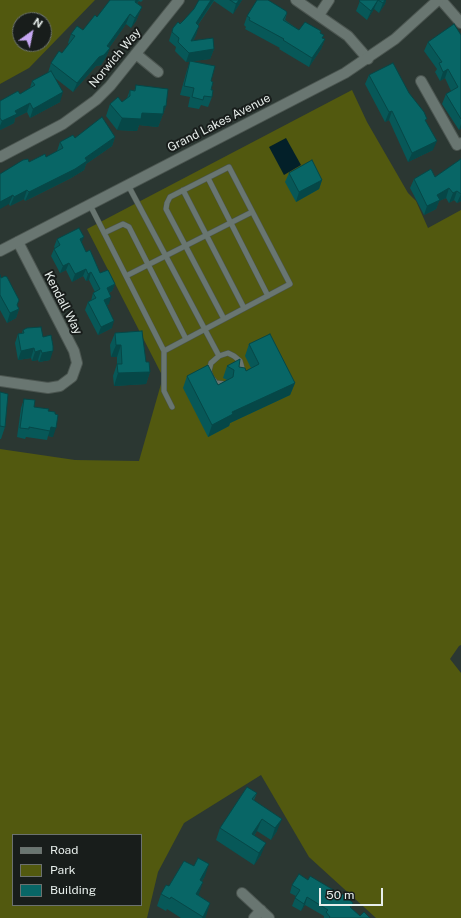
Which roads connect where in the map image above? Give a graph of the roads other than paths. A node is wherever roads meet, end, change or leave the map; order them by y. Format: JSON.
{"nodes":[{"id":1,"x":178,"y":0,"type":"edge"},
{"id":2,"x":296,"y":0,"type":"edge"},
{"id":3,"x":329,"y":0,"type":"edge"},
{"id":4,"x":438,"y":0,"type":"edge"},
{"id":5,"x":441,"y":0,"type":"edge"},
{"id":6,"x":319,"y":15,"type":"junction"},
{"id":7,"x":461,"y":23,"type":"edge"},
{"id":8,"x":136,"y":54,"type":"junction"},
{"id":9,"x":368,"y":59,"type":"junction"},
{"id":10,"x":158,"y":72,"type":"dead end"},
{"id":11,"x":421,"y":81,"type":"dead end"},
{"id":12,"x":459,"y":144,"type":"edge"},
{"id":13,"x":0,"y":158,"type":"edge"},
{"id":14,"x":208,"y":178,"type":"junction"},
{"id":15,"x":128,"y":186,"type":"junction"},
{"id":16,"x":183,"y":190,"type":"junction"},
{"id":17,"x":90,"y":205,"type":"junction"},
{"id":18,"x":252,"y":212,"type":"junction"},
{"id":19,"x":230,"y":222,"type":"junction"},
{"id":20,"x":104,"y":233,"type":"junction"},
{"id":21,"x":206,"y":235,"type":"junction"},
{"id":22,"x":18,"y":242,"type":"junction"},
{"id":23,"x":185,"y":246,"type":"junction"},
{"id":24,"x":0,"y":251,"type":"edge"},
{"id":25,"x":166,"y":256,"type":"junction"},
{"id":26,"x":148,"y":265,"type":"junction"},
{"id":27,"x":126,"y":276,"type":"junction"},
{"id":28,"x":268,"y":296,"type":"junction"},
{"id":29,"x":244,"y":308,"type":"junction"},
{"id":30,"x":224,"y":319,"type":"junction"},
{"id":31,"x":205,"y":330,"type":"junction"},
{"id":32,"x":186,"y":339,"type":"junction"},
{"id":33,"x":164,"y":351,"type":"junction"},
{"id":34,"x":219,"y":356,"type":"junction"},
{"id":35,"x":238,"y":377,"type":"edge"},
{"id":36,"x":0,"y":380,"type":"edge"},
{"id":37,"x":226,"y":384,"type":"edge"},
{"id":38,"x":172,"y":407,"type":"dead end"},
{"id":39,"x":242,"y":893,"type":"dead end"},
{"id":40,"x":261,"y":910,"type":"junction"},
{"id":41,"x":254,"y":918,"type":"edge"},
{"id":42,"x":269,"y":918,"type":"edge"}],
"edges":[{"from":1,"to":8,"type":"street","name":"Norwich Way"},
{"from":2,"to":6,"type":"street"},
{"from":3,"to":6,"type":"street"},
{"from":4,"to":9,"type":"street","name":"Grand Lakes Avenue"},
{"from":5,"to":7,"type":"street"},
{"from":6,"to":9,"type":"street"},
{"from":8,"to":10,"type":"street"},
{"from":8,"to":13,"type":"street","name":"Norwich Way"},
{"from":9,"to":15,"type":"street","name":"Grand Lakes Avenue"},
{"from":11,"to":12,"type":"street"},
{"from":14,"to":16,"type":"lane"},
{"from":14,"to":18,"type":"lane"},
{"from":14,"to":19,"type":"lane"},
{"from":15,"to":17,"type":"street","name":"Grand Lakes Avenue"},
{"from":15,"to":25,"type":"lane"},
{"from":16,"to":21,"type":"lane"},
{"from":16,"to":23,"type":"lane"},
{"from":17,"to":20,"type":"lane"},
{"from":17,"to":22,"type":"street","name":"Grand Lakes Avenue"},
{"from":18,"to":19,"type":"lane"},
{"from":18,"to":28,"type":"lane"},
{"from":19,"to":21,"type":"lane"},
{"from":19,"to":28,"type":"lane"},
{"from":20,"to":26,"type":"lane"},
{"from":20,"to":27,"type":"lane"},
{"from":21,"to":23,"type":"lane"},
{"from":21,"to":29,"type":"lane"},
{"from":22,"to":24,"type":"street","name":"Grand Lakes Avenue"},
{"from":22,"to":36,"type":"street","name":"Kendall Way"},
{"from":23,"to":25,"type":"lane"},
{"from":23,"to":30,"type":"lane"},
{"from":25,"to":26,"type":"lane"},
{"from":25,"to":31,"type":"lane"},
{"from":26,"to":27,"type":"lane"},
{"from":26,"to":32,"type":"lane"},
{"from":27,"to":33,"type":"lane"},
{"from":28,"to":29,"type":"lane"},
{"from":29,"to":30,"type":"lane"},
{"from":30,"to":31,"type":"lane"},
{"from":31,"to":32,"type":"lane"},
{"from":31,"to":34,"type":"lane"},
{"from":32,"to":33,"type":"lane"},
{"from":33,"to":38,"type":"lane"},
{"from":34,"to":35,"type":"lane"},
{"from":34,"to":37,"type":"lane"},
{"from":39,"to":40,"type":"street"},
{"from":40,"to":41,"type":"street"},
{"from":40,"to":42,"type":"street"}]}
